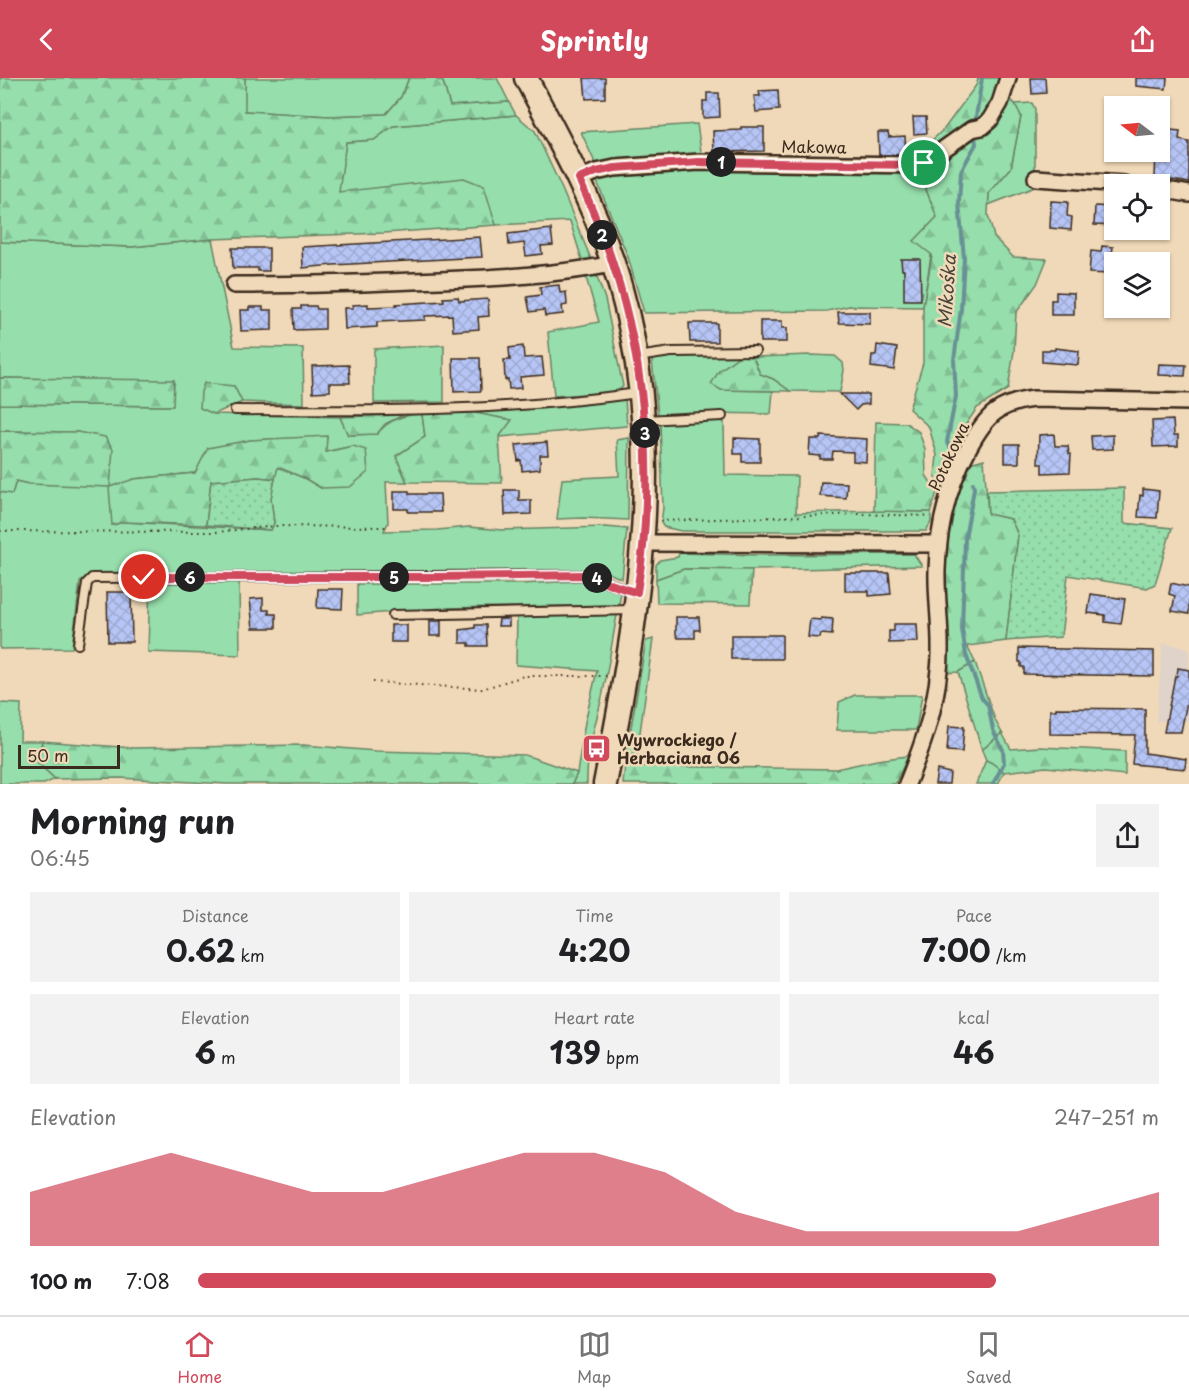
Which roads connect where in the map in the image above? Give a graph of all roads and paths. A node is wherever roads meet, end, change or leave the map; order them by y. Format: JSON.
{"nodes":[{"id":1,"x":526,"y":78,"type":"edge"},
{"id":2,"x":1008,"y":78,"type":"edge"},
{"id":3,"x":1036,"y":178,"type":"dead end"},
{"id":4,"x":579,"y":179,"type":"junction"},
{"id":5,"x":1104,"y":183,"type":"edge"},
{"id":6,"x":1170,"y":191,"type":"edge"},
{"id":7,"x":1189,"y":194,"type":"edge"},
{"id":8,"x":613,"y":264,"type":"junction"},
{"id":9,"x":234,"y":285,"type":"dead end"},
{"id":10,"x":755,"y":351,"type":"dead end"},
{"id":11,"x":635,"y":358,"type":"junction"},
{"id":12,"x":640,"y":393,"type":"junction"},
{"id":13,"x":1189,"y":402,"type":"edge"},
{"id":14,"x":235,"y":410,"type":"dead end"},
{"id":15,"x":722,"y":416,"type":"dead end"},
{"id":16,"x":643,"y":420,"type":"junction"},
{"id":17,"x":942,"y":517,"type":"junction"},
{"id":18,"x":657,"y":521,"type":"dead end"},
{"id":19,"x":387,"y":527,"type":"dead end"},
{"id":20,"x":0,"y":531,"type":"edge"},
{"id":21,"x":644,"y":543,"type":"junction"},
{"id":22,"x":938,"y":544,"type":"junction"},
{"id":23,"x":636,"y":601,"type":"junction"},
{"id":24,"x":393,"y":615,"type":"dead end"},
{"id":25,"x":78,"y":644,"type":"dead end"},
{"id":26,"x":606,"y":676,"type":"dead end"},
{"id":27,"x":373,"y":682,"type":"dead end"},
{"id":28,"x":605,"y":784,"type":"edge"},
{"id":29,"x":907,"y":784,"type":"edge"}],
"edges":[{"from":1,"to":4,"type":"street"},
{"from":2,"to":4,"type":"street","name":"Makowa"},
{"from":3,"to":5,"type":"street"},
{"from":4,"to":8,"type":"street"},
{"from":6,"to":7,"type":"street"},
{"from":8,"to":9,"type":"street"},
{"from":8,"to":11,"type":"street"},
{"from":10,"to":11,"type":"lane"},
{"from":11,"to":12,"type":"street"},
{"from":12,"to":14,"type":"lane"},
{"from":12,"to":16,"type":"street"},
{"from":13,"to":17,"type":"street","name":"Potokowa"},
{"from":15,"to":16,"type":"lane"},
{"from":16,"to":21,"type":"street"},
{"from":17,"to":18,"type":"path"},
{"from":17,"to":22,"type":"street","name":"Potokowa"},
{"from":19,"to":20,"type":"path"},
{"from":21,"to":22,"type":"street"},
{"from":21,"to":23,"type":"street"},
{"from":22,"to":29,"type":"street","name":"Potokowa"},
{"from":23,"to":24,"type":"lane"},
{"from":23,"to":25,"type":"lane"},
{"from":23,"to":28,"type":"street"},
{"from":26,"to":27,"type":"path"}]}
